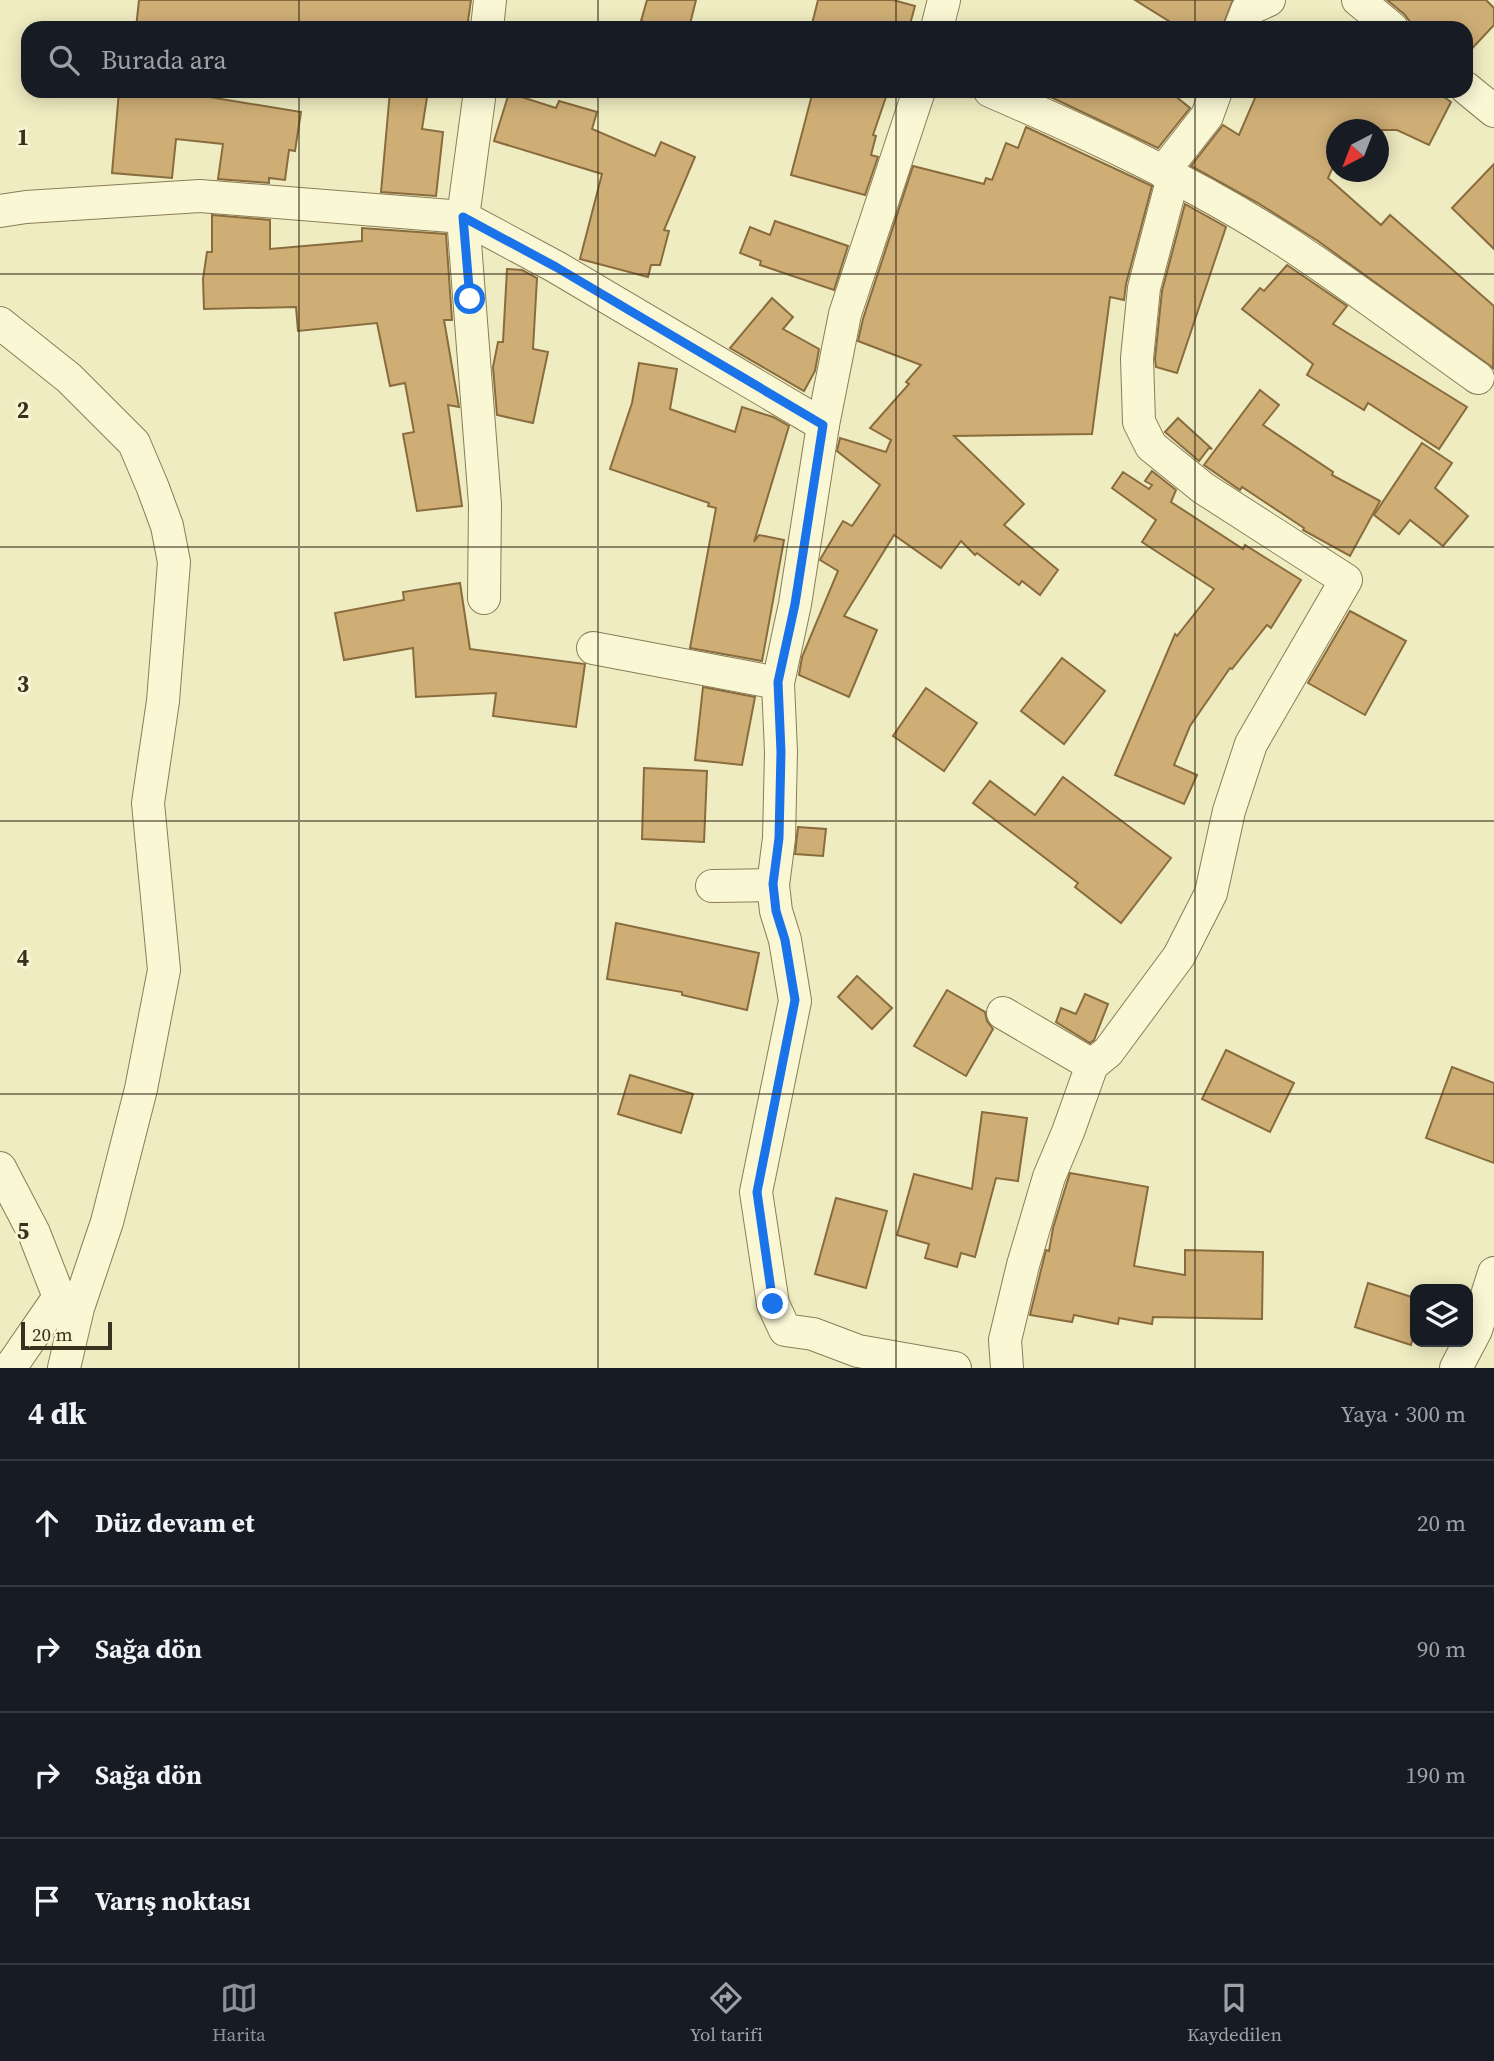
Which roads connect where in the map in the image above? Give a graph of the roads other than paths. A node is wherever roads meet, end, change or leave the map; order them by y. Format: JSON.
{"nodes":[{"id":1,"x":490,"y":0,"type":"edge"},
{"id":2,"x":944,"y":0,"type":"edge"},
{"id":3,"x":1269,"y":0,"type":"edge"},
{"id":4,"x":1358,"y":0,"type":"edge"},
{"id":5,"x":488,"y":21,"type":"edge"},
{"id":6,"x":939,"y":21,"type":"edge"},
{"id":7,"x":1243,"y":21,"type":"edge"},
{"id":8,"x":1384,"y":21,"type":"edge"},
{"id":9,"x":1473,"y":94,"type":"edge"},
{"id":10,"x":479,"y":98,"type":"edge"},
{"id":11,"x":917,"y":98,"type":"edge"},
{"id":12,"x":1006,"y":98,"type":"edge"},
{"id":13,"x":1213,"y":98,"type":"edge"},
{"id":14,"x":1494,"y":111,"type":"edge"},
{"id":15,"x":1168,"y":175,"type":"junction"},
{"id":16,"x":0,"y":211,"type":"edge"},
{"id":17,"x":463,"y":217,"type":"junction"},
{"id":18,"x":0,"y":323,"type":"edge"},
{"id":19,"x":1478,"y":378,"type":"dead end"},
{"id":20,"x":823,"y":425,"type":"junction"},
{"id":21,"x":484,"y":598,"type":"dead end"},
{"id":22,"x":593,"y":648,"type":"dead end"},
{"id":23,"x":778,"y":682,"type":"junction"},
{"id":24,"x":773,"y":884,"type":"junction"},
{"id":25,"x":712,"y":886,"type":"dead end"},
{"id":26,"x":1003,"y":1013,"type":"dead end"},
{"id":27,"x":1092,"y":1065,"type":"junction"},
{"id":28,"x":0,"y":1168,"type":"edge"},
{"id":29,"x":1494,"y":1273,"type":"edge"},
{"id":30,"x":950,"y":1367,"type":"edge"},
{"id":31,"x":10,"y":1368,"type":"edge"},
{"id":32,"x":64,"y":1368,"type":"edge"},
{"id":33,"x":1007,"y":1368,"type":"edge"},
{"id":34,"x":1456,"y":1368,"type":"edge"}],
"edges":[{"from":1,"to":5,"type":"street"},
{"from":2,"to":6,"type":"street"},
{"from":3,"to":7,"type":"street"},
{"from":4,"to":8,"type":"street"},
{"from":9,"to":14,"type":"street"},
{"from":10,"to":17,"type":"street"},
{"from":11,"to":20,"type":"street"},
{"from":12,"to":15,"type":"street"},
{"from":13,"to":15,"type":"street"},
{"from":15,"to":19,"type":"street"},
{"from":15,"to":27,"type":"street"},
{"from":16,"to":17,"type":"street"},
{"from":17,"to":20,"type":"street"},
{"from":17,"to":21,"type":"street"},
{"from":18,"to":32,"type":"street"},
{"from":20,"to":23,"type":"street"},
{"from":22,"to":23,"type":"street"},
{"from":23,"to":24,"type":"street"},
{"from":24,"to":25,"type":"street"},
{"from":24,"to":30,"type":"street"},
{"from":26,"to":27,"type":"street"},
{"from":27,"to":33,"type":"street"},
{"from":28,"to":31,"type":"street"},
{"from":29,"to":34,"type":"street"}]}
